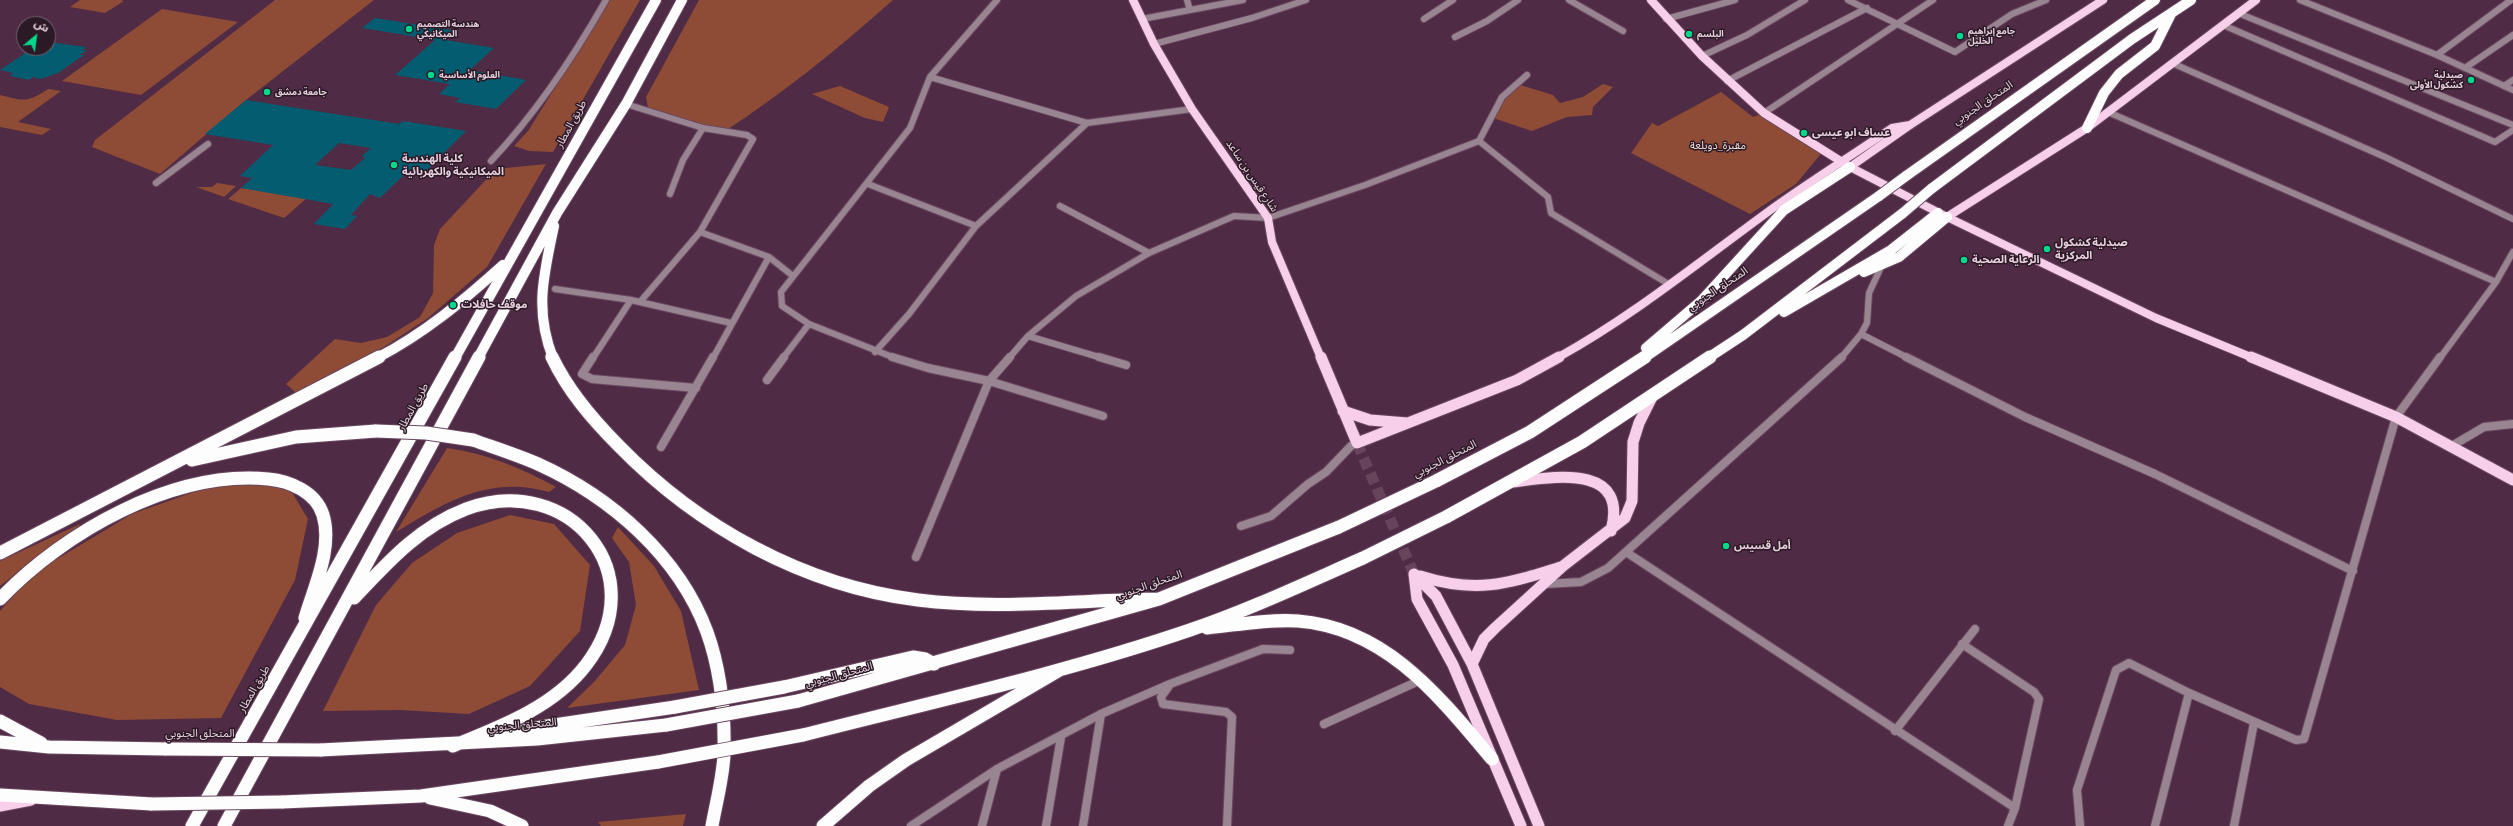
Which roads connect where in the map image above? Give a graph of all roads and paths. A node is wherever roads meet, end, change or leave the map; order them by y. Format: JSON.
{"nodes":[{"id":1,"x":606,"y":0,"type":"edge"},
{"id":2,"x":656,"y":0,"type":"edge"},
{"id":3,"x":682,"y":0,"type":"edge"},
{"id":4,"x":997,"y":0,"type":"edge"},
{"id":5,"x":1133,"y":0,"type":"edge"},
{"id":6,"x":1187,"y":0,"type":"edge"},
{"id":7,"x":1243,"y":0,"type":"edge"},
{"id":8,"x":1306,"y":0,"type":"edge"},
{"id":9,"x":1452,"y":0,"type":"edge"},
{"id":10,"x":1518,"y":0,"type":"edge"},
{"id":11,"x":1569,"y":0,"type":"edge"},
{"id":12,"x":1651,"y":0,"type":"edge"},
{"id":13,"x":1735,"y":0,"type":"edge"},
{"id":14,"x":1805,"y":0,"type":"edge"},
{"id":15,"x":1848,"y":0,"type":"edge"},
{"id":16,"x":1933,"y":0,"type":"edge"},
{"id":17,"x":2046,"y":0,"type":"edge"},
{"id":18,"x":2103,"y":0,"type":"edge"},
{"id":19,"x":2155,"y":0,"type":"edge"},
{"id":20,"x":2191,"y":0,"type":"edge"},
{"id":21,"x":2256,"y":0,"type":"edge"},
{"id":22,"x":2300,"y":0,"type":"edge"},
{"id":23,"x":2511,"y":0,"type":"edge"},
{"id":24,"x":1867,"y":8,"type":"junction"},
{"id":25,"x":1190,"y":10,"type":"junction"},
{"id":26,"x":2172,"y":12,"type":"junction"},
{"id":27,"x":2238,"y":13,"type":"junction"},
{"id":28,"x":1142,"y":19,"type":"junction"},
{"id":29,"x":1424,"y":19,"type":"dead end"},
{"id":30,"x":1666,"y":19,"type":"junction"},
{"id":31,"x":1896,"y":23,"type":"junction"},
{"id":32,"x":2223,"y":25,"type":"junction"},
{"id":33,"x":1623,"y":31,"type":"dead end"},
{"id":34,"x":2513,"y":35,"type":"edge"},
{"id":35,"x":1455,"y":37,"type":"dead end"},
{"id":36,"x":1154,"y":44,"type":"junction"},
{"id":37,"x":2437,"y":55,"type":"junction"},
{"id":38,"x":1702,"y":56,"type":"junction"},
{"id":39,"x":2172,"y":63,"type":"junction"},
{"id":40,"x":2465,"y":68,"type":"junction"},
{"id":41,"x":1527,"y":75,"type":"dead end"},
{"id":42,"x":930,"y":77,"type":"junction"},
{"id":43,"x":2513,"y":80,"type":"edge"},
{"id":44,"x":1727,"y":82,"type":"junction"},
{"id":45,"x":2504,"y":86,"type":"junction"},
{"id":46,"x":2513,"y":90,"type":"edge"},
{"id":47,"x":626,"y":104,"type":"junction"},
{"id":48,"x":1192,"y":109,"type":"junction"},
{"id":49,"x":2108,"y":112,"type":"junction"},
{"id":50,"x":1764,"y":113,"type":"junction"},
{"id":51,"x":1087,"y":123,"type":"junction"},
{"id":52,"x":2513,"y":124,"type":"edge"},
{"id":53,"x":703,"y":128,"type":"junction"},
{"id":54,"x":2087,"y":128,"type":"junction"},
{"id":55,"x":2513,"y":130,"type":"edge"},
{"id":56,"x":1478,"y":141,"type":"junction"},
{"id":57,"x":208,"y":144,"type":"dead end"},
{"id":58,"x":491,"y":161,"type":"dead end"},
{"id":59,"x":1847,"y":165,"type":"junction"},
{"id":60,"x":156,"y":183,"type":"dead end"},
{"id":61,"x":868,"y":184,"type":"junction"},
{"id":62,"x":670,"y":194,"type":"dead end"},
{"id":63,"x":1060,"y":206,"type":"dead end"},
{"id":64,"x":1780,"y":208,"type":"junction"},
{"id":65,"x":557,"y":213,"type":"junction"},
{"id":66,"x":1942,"y":215,"type":"junction"},
{"id":67,"x":1268,"y":218,"type":"junction"},
{"id":68,"x":2513,"y":218,"type":"edge"},
{"id":69,"x":976,"y":226,"type":"junction"},
{"id":70,"x":700,"y":232,"type":"junction"},
{"id":71,"x":516,"y":251,"type":"junction"},
{"id":72,"x":2513,"y":252,"type":"edge"},
{"id":73,"x":1149,"y":253,"type":"junction"},
{"id":74,"x":769,"y":257,"type":"junction"},
{"id":75,"x":1882,"y":265,"type":"junction"},
{"id":76,"x":793,"y":276,"type":"junction"},
{"id":77,"x":2496,"y":282,"type":"junction"},
{"id":78,"x":1835,"y":283,"type":"junction"},
{"id":79,"x":1670,"y":285,"type":"junction"},
{"id":80,"x":555,"y":289,"type":"dead end"},
{"id":81,"x":631,"y":300,"type":"junction"},
{"id":82,"x":640,"y":302,"type":"junction"},
{"id":83,"x":731,"y":322,"type":"junction"},
{"id":84,"x":809,"y":324,"type":"junction"},
{"id":85,"x":1862,"y":334,"type":"junction"},
{"id":86,"x":1743,"y":335,"type":"junction"},
{"id":87,"x":1028,"y":336,"type":"junction"},
{"id":88,"x":875,"y":352,"type":"junction"},
{"id":89,"x":1126,"y":365,"type":"dead end"},
{"id":90,"x":767,"y":380,"type":"dead end"},
{"id":91,"x":989,"y":381,"type":"junction"},
{"id":92,"x":696,"y":388,"type":"junction"},
{"id":93,"x":1596,"y":391,"type":"junction"},
{"id":94,"x":1654,"y":394,"type":"junction"},
{"id":95,"x":1343,"y":411,"type":"junction"},
{"id":96,"x":1103,"y":416,"type":"dead end"},
{"id":97,"x":2396,"y":417,"type":"junction"},
{"id":98,"x":1413,"y":423,"type":"junction"},
{"id":99,"x":2513,"y":424,"type":"edge"},
{"id":100,"x":1357,"y":443,"type":"junction"},
{"id":101,"x":2450,"y":446,"type":"junction"},
{"id":102,"x":661,"y":447,"type":"dead end"},
{"id":103,"x":170,"y":466,"type":"junction"},
{"id":104,"x":2513,"y":480,"type":"edge"},
{"id":105,"x":1508,"y":482,"type":"junction"},
{"id":106,"x":1241,"y":526,"type":"dead end"},
{"id":107,"x":1611,"y":531,"type":"junction"},
{"id":108,"x":1626,"y":552,"type":"junction"},
{"id":109,"x":0,"y":553,"type":"edge"},
{"id":110,"x":916,"y":557,"type":"dead end"},
{"id":111,"x":1563,"y":566,"type":"junction"},
{"id":112,"x":2353,"y":570,"type":"junction"},
{"id":113,"x":1414,"y":574,"type":"junction"},
{"id":114,"x":1545,"y":584,"type":"junction"},
{"id":115,"x":0,"y":599,"type":"edge"},
{"id":116,"x":1159,"y":599,"type":"junction"},
{"id":117,"x":342,"y":611,"type":"junction"},
{"id":118,"x":1975,"y":629,"type":"dead end"},
{"id":119,"x":1190,"y":630,"type":"junction"},
{"id":120,"x":300,"y":637,"type":"junction"},
{"id":121,"x":1962,"y":644,"type":"junction"},
{"id":122,"x":1290,"y":650,"type":"dead end"},
{"id":123,"x":934,"y":664,"type":"junction"},
{"id":124,"x":1472,"y":664,"type":"junction"},
{"id":125,"x":1065,"y":666,"type":"junction"},
{"id":126,"x":1423,"y":679,"type":"junction"},
{"id":127,"x":1170,"y":684,"type":"junction"},
{"id":128,"x":2189,"y":693,"type":"junction"},
{"id":129,"x":1101,"y":714,"type":"junction"},
{"id":130,"x":0,"y":721,"type":"edge"},
{"id":131,"x":2254,"y":723,"type":"junction"},
{"id":132,"x":1324,"y":724,"type":"dead end"},
{"id":133,"x":1895,"y":731,"type":"junction"},
{"id":134,"x":1061,"y":736,"type":"junction"},
{"id":135,"x":0,"y":742,"type":"edge"},
{"id":136,"x":485,"y":743,"type":"junction"},
{"id":137,"x":453,"y":746,"type":"junction"},
{"id":138,"x":50,"y":747,"type":"junction"},
{"id":139,"x":1492,"y":758,"type":"junction"},
{"id":140,"x":997,"y":769,"type":"junction"},
{"id":141,"x":0,"y":795,"type":"edge"},
{"id":142,"x":421,"y":796,"type":"junction"},
{"id":143,"x":39,"y":798,"type":"junction"},
{"id":144,"x":0,"y":806,"type":"edge"},
{"id":145,"x":2014,"y":808,"type":"junction"},
{"id":146,"x":192,"y":826,"type":"edge"},
{"id":147,"x":224,"y":826,"type":"edge"},
{"id":148,"x":522,"y":826,"type":"edge"},
{"id":149,"x":712,"y":826,"type":"edge"},
{"id":150,"x":823,"y":826,"type":"edge"},
{"id":151,"x":911,"y":826,"type":"edge"},
{"id":152,"x":982,"y":826,"type":"edge"},
{"id":153,"x":1046,"y":826,"type":"edge"},
{"id":154,"x":1083,"y":826,"type":"edge"},
{"id":155,"x":1227,"y":826,"type":"edge"},
{"id":156,"x":1521,"y":826,"type":"edge"},
{"id":157,"x":1539,"y":826,"type":"edge"},
{"id":158,"x":2008,"y":826,"type":"edge"},
{"id":159,"x":2080,"y":826,"type":"edge"},
{"id":160,"x":2155,"y":826,"type":"edge"},
{"id":161,"x":2234,"y":826,"type":"edge"}],
"edges":[{"from":1,"to":58,"type":"street"},
{"from":2,"to":71,"type":"highway","name":"طريق المطار"},
{"from":3,"to":47,"type":"highway"},
{"from":4,"to":42,"type":"street"},
{"from":5,"to":28,"type":"main road","name":"شارع قيس بن ساعد"},
{"from":6,"to":25,"type":"street"},
{"from":7,"to":25,"type":"street"},
{"from":8,"to":36,"type":"street"},
{"from":9,"to":29,"type":"street"},
{"from":10,"to":35,"type":"street"},
{"from":11,"to":33,"type":"street"},
{"from":12,"to":30,"type":"main road"},
{"from":13,"to":30,"type":"street"},
{"from":14,"to":38,"type":"street"},
{"from":15,"to":24,"type":"street"},
{"from":16,"to":31,"type":"street"},
{"from":17,"to":31,"type":"street"},
{"from":18,"to":59,"type":"main road"},
{"from":19,"to":93,"type":"highway","name":"المتحلق الجنوبي","bridge":true},
{"from":20,"to":26,"type":"highway"},
{"from":21,"to":27,"type":"main road"},
{"from":22,"to":37,"type":"street"},
{"from":23,"to":37,"type":"street"},
{"from":24,"to":31,"type":"street"},
{"from":24,"to":44,"type":"street"},
{"from":25,"to":28,"type":"street"},
{"from":26,"to":54,"type":"highway"},
{"from":26,"to":86,"type":"highway","bridge":true},
{"from":27,"to":32,"type":"main road"},
{"from":27,"to":52,"type":"street"},
{"from":28,"to":36,"type":"main road","name":"شارع قيس بن ساعد"},
{"from":30,"to":38,"type":"main road"},
{"from":31,"to":50,"type":"street"},
{"from":32,"to":39,"type":"main road"},
{"from":32,"to":55,"type":"street"},
{"from":34,"to":40,"type":"street"},
{"from":36,"to":48,"type":"main road","name":"شارع قيس بن ساعد"},
{"from":37,"to":40,"type":"street"},
{"from":38,"to":44,"type":"main road"},
{"from":39,"to":49,"type":"main road"},
{"from":39,"to":68,"type":"street"},
{"from":40,"to":45,"type":"street"},
{"from":41,"to":56,"type":"street"},
{"from":42,"to":51,"type":"street"},
{"from":42,"to":61,"type":"street"},
{"from":43,"to":45,"type":"street"},
{"from":44,"to":50,"type":"main road"},
{"from":45,"to":46,"type":"street"},
{"from":47,"to":53,"type":"street"},
{"from":47,"to":65,"type":"highway"},
{"from":48,"to":51,"type":"street"},
{"from":48,"to":67,"type":"main road","name":"شارع قيس بن ساعد"},
{"from":49,"to":54,"type":"main road"},
{"from":49,"to":77,"type":"street"},
{"from":50,"to":59,"type":"main road"},
{"from":51,"to":69,"type":"street"},
{"from":53,"to":62,"type":"street"},
{"from":53,"to":70,"type":"street"},
{"from":54,"to":66,"type":"main road"},
{"from":56,"to":67,"type":"street"},
{"from":56,"to":79,"type":"street"},
{"from":57,"to":60,"type":"street"},
{"from":59,"to":64,"type":"highway"},
{"from":59,"to":66,"type":"main road"},
{"from":61,"to":69,"type":"street"},
{"from":61,"to":76,"type":"street"},
{"from":63,"to":73,"type":"street"},
{"from":64,"to":79,"type":"main road"},
{"from":64,"to":93,"type":"highway"},
{"from":65,"to":116,"type":"highway"},
{"from":65,"to":117,"type":"highway"},
{"from":66,"to":75,"type":"highway"},
{"from":66,"to":78,"type":"highway"},
{"from":66,"to":97,"type":"main road"},
{"from":67,"to":73,"type":"street"},
{"from":67,"to":95,"type":"main road","name":"شارع قيس بن ساعد"},
{"from":69,"to":88,"type":"street"},
{"from":70,"to":74,"type":"street"},
{"from":70,"to":82,"type":"street"},
{"from":71,"to":103,"type":"highway"},
{"from":71,"to":120,"type":"highway","name":"طريق المطار"},
{"from":72,"to":77,"type":"street"},
{"from":73,"to":87,"type":"street"},
{"from":74,"to":76,"type":"street"},
{"from":74,"to":83,"type":"street"},
{"from":75,"to":78,"type":"highway"},
{"from":75,"to":85,"type":"street"},
{"from":76,"to":84,"type":"street"},
{"from":77,"to":97,"type":"street"},
{"from":78,"to":86,"type":"highway"},
{"from":79,"to":98,"type":"main road"},
{"from":80,"to":81,"type":"street"},
{"from":81,"to":82,"type":"street"},
{"from":81,"to":92,"type":"street"},
{"from":82,"to":83,"type":"street"},
{"from":83,"to":92,"type":"street"},
{"from":84,"to":88,"type":"street"},
{"from":84,"to":90,"type":"street"},
{"from":85,"to":108,"type":"street"},
{"from":85,"to":112,"type":"street"},
{"from":86,"to":94,"type":"highway"},
{"from":87,"to":89,"type":"street"},
{"from":87,"to":91,"type":"street"},
{"from":88,"to":91,"type":"street"},
{"from":91,"to":96,"type":"street"},
{"from":91,"to":110,"type":"street"},
{"from":92,"to":102,"type":"street"},
{"from":93,"to":116,"type":"highway","name":"المتحلق الجنوبي","bridge":true},
{"from":94,"to":105,"type":"highway"},
{"from":94,"to":107,"type":"main road"},
{"from":95,"to":98,"type":"main road"},
{"from":95,"to":100,"type":"main road","name":"شارع قيس بن ساعد"},
{"from":97,"to":101,"type":"main road"},
{"from":97,"to":112,"type":"street"},
{"from":98,"to":100,"type":"main road"},
{"from":99,"to":101,"type":"street"},
{"from":100,"to":106,"type":"street"},
{"from":101,"to":104,"type":"main road"},
{"from":103,"to":109,"type":"highway"},
{"from":103,"to":149,"type":"highway","bridge":true},
{"from":105,"to":107,"type":"main road"},
{"from":105,"to":119,"type":"highway","bridge":true},
{"from":107,"to":111,"type":"main road"},
{"from":108,"to":114,"type":"street"},
{"from":108,"to":133,"type":"street"},
{"from":111,"to":113,"type":"main road"},
{"from":111,"to":114,"type":"main road"},
{"from":112,"to":131,"type":"street"},
{"from":113,"to":124,"type":"main road"},
{"from":113,"to":139,"type":"main road"},
{"from":114,"to":124,"type":"main road"},
{"from":115,"to":120,"type":"highway"},
{"from":116,"to":123,"type":"highway","name":"المتحلق الجنوبي"},
{"from":117,"to":137,"type":"highway"},
{"from":117,"to":147,"type":"highway"},
{"from":118,"to":121,"type":"street"},
{"from":119,"to":125,"type":"highway"},
{"from":119,"to":126,"type":"highway"},
{"from":120,"to":146,"type":"highway","name":"طريق المطار"},
{"from":121,"to":133,"type":"street"},
{"from":121,"to":145,"type":"street"},
{"from":122,"to":127,"type":"street"},
{"from":123,"to":136,"type":"highway","name":"المتحلق الجنوبي","bridge":true},
{"from":123,"to":136,"type":"highway","bridge":true},
{"from":124,"to":157,"type":"main road"},
{"from":125,"to":142,"type":"highway","bridge":true},
{"from":125,"to":150,"type":"highway"},
{"from":126,"to":132,"type":"street"},
{"from":126,"to":139,"type":"highway"},
{"from":127,"to":129,"type":"street"},
{"from":127,"to":155,"type":"street"},
{"from":128,"to":131,"type":"street"},
{"from":128,"to":159,"type":"street"},
{"from":128,"to":160,"type":"street"},
{"from":129,"to":134,"type":"street"},
{"from":129,"to":154,"type":"street"},
{"from":130,"to":138,"type":"highway"},
{"from":131,"to":161,"type":"street"},
{"from":133,"to":145,"type":"street"},
{"from":134,"to":140,"type":"street"},
{"from":134,"to":153,"type":"street"},
{"from":135,"to":138,"type":"highway","name":"المتحلق الجنوبي"},
{"from":136,"to":137,"type":"highway","name":"المتحلق الجنوبي"},
{"from":137,"to":138,"type":"highway","name":"المتحلق الجنوبي","bridge":true},
{"from":139,"to":156,"type":"main road"},
{"from":140,"to":151,"type":"street"},
{"from":140,"to":152,"type":"street"},
{"from":141,"to":143,"type":"highway"},
{"from":142,"to":143,"type":"highway","bridge":true},
{"from":142,"to":148,"type":"highway"},
{"from":143,"to":144,"type":"main road"},
{"from":145,"to":158,"type":"street"}]}
